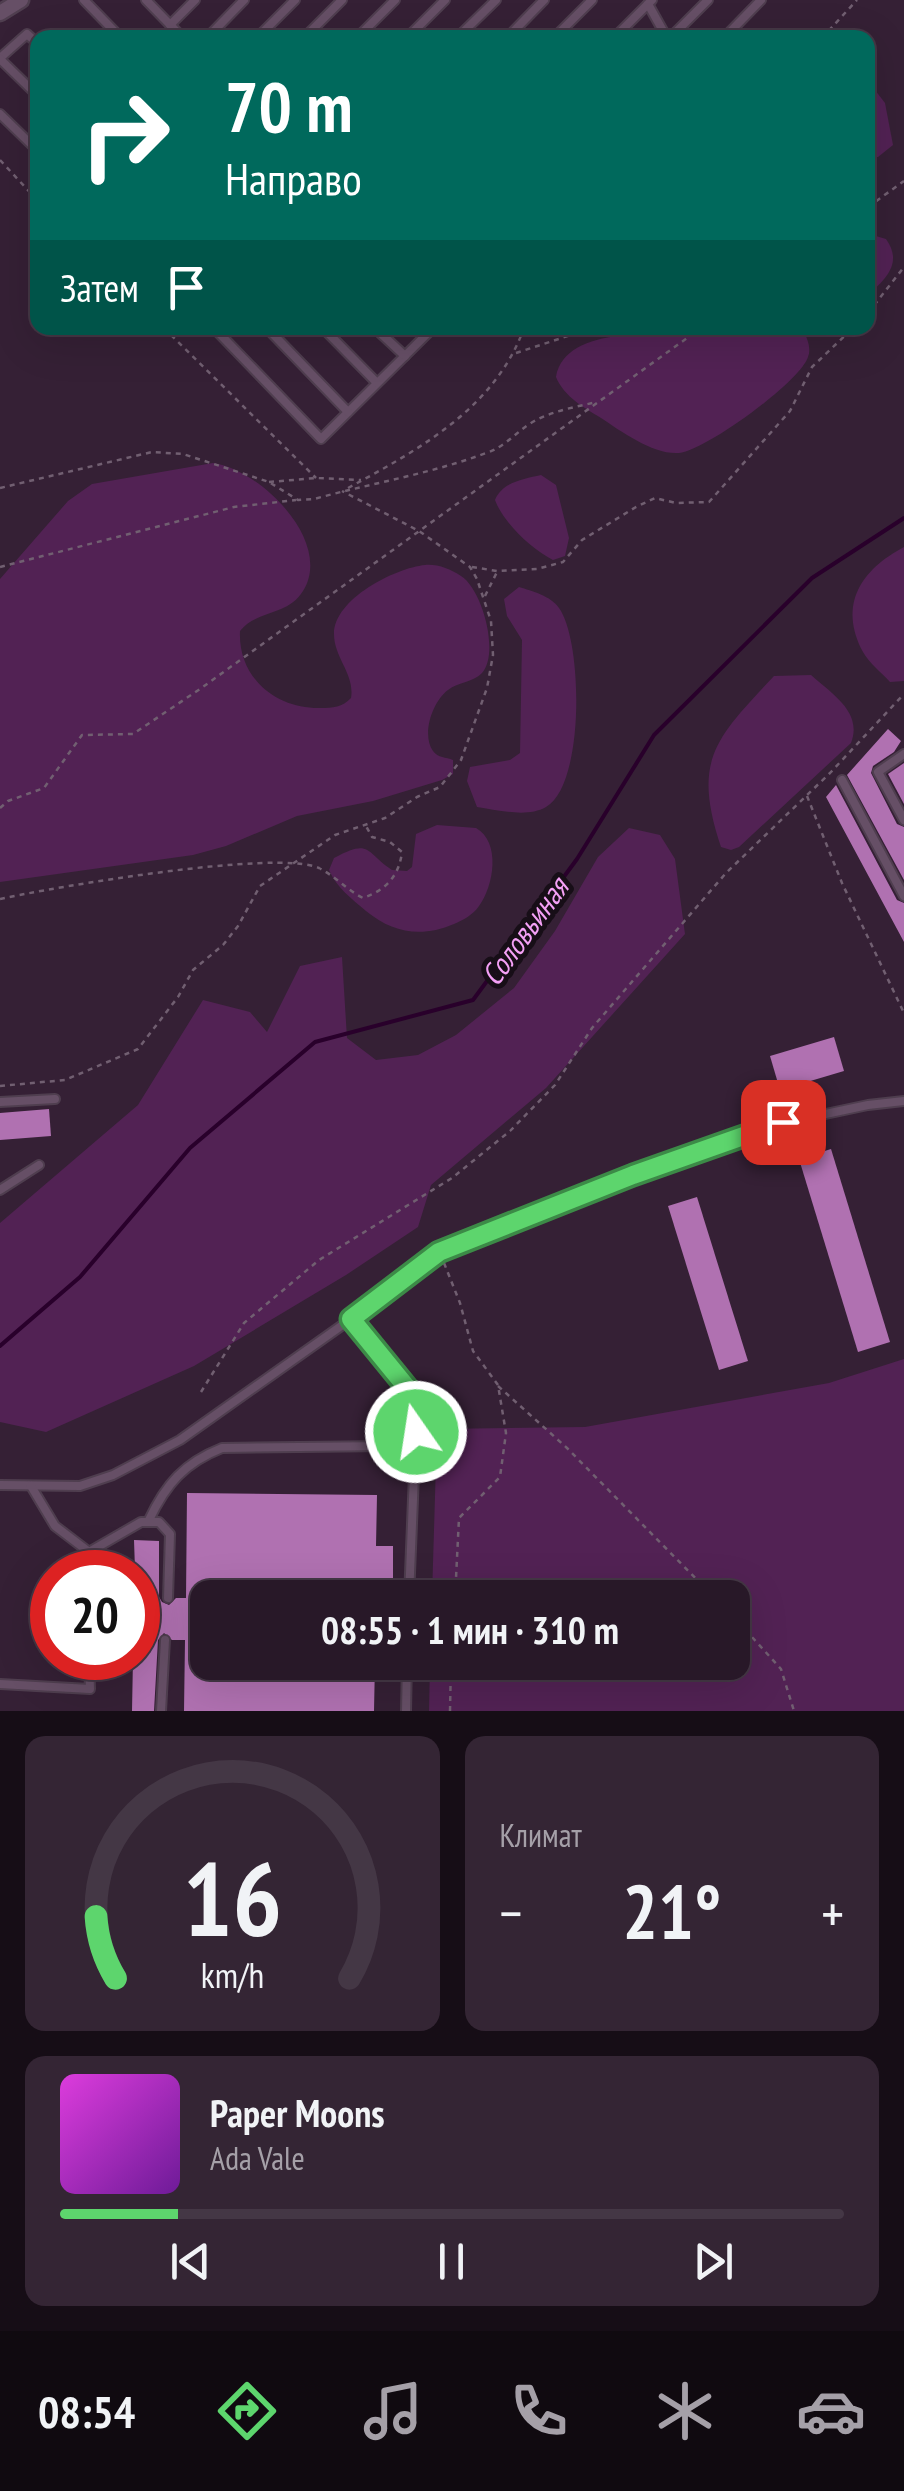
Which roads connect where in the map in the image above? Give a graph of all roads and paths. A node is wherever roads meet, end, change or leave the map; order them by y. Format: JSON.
{"nodes":[{"id":1,"x":21,"y":0,"type":"edge"},
{"id":2,"x":84,"y":0,"type":"edge"},
{"id":3,"x":146,"y":0,"type":"edge"},
{"id":4,"x":195,"y":0,"type":"edge"},
{"id":5,"x":244,"y":0,"type":"edge"},
{"id":6,"x":295,"y":0,"type":"edge"},
{"id":7,"x":342,"y":0,"type":"edge"},
{"id":8,"x":395,"y":0,"type":"edge"},
{"id":9,"x":444,"y":0,"type":"edge"},
{"id":10,"x":496,"y":0,"type":"edge"},
{"id":11,"x":544,"y":0,"type":"edge"},
{"id":12,"x":592,"y":0,"type":"edge"},
{"id":13,"x":708,"y":0,"type":"edge"},
{"id":14,"x":761,"y":0,"type":"edge"},
{"id":15,"x":857,"y":0,"type":"edge"},
{"id":16,"x":650,"y":2,"type":"edge"},
{"id":17,"x":0,"y":14,"type":"edge"},
{"id":18,"x":170,"y":24,"type":"junction"},
{"id":19,"x":114,"y":30,"type":"edge"},
{"id":20,"x":176,"y":30,"type":"edge"},
{"id":21,"x":215,"y":30,"type":"edge"},
{"id":22,"x":265,"y":30,"type":"edge"},
{"id":23,"x":312,"y":30,"type":"edge"},
{"id":24,"x":365,"y":30,"type":"edge"},
{"id":25,"x":415,"y":30,"type":"edge"},
{"id":26,"x":465,"y":30,"type":"edge"},
{"id":27,"x":514,"y":30,"type":"edge"},
{"id":28,"x":562,"y":30,"type":"edge"},
{"id":29,"x":622,"y":30,"type":"edge"},
{"id":30,"x":664,"y":30,"type":"edge"},
{"id":31,"x":676,"y":30,"type":"edge"},
{"id":32,"x":732,"y":30,"type":"edge"},
{"id":33,"x":829,"y":30,"type":"edge"},
{"id":34,"x":30,"y":36,"type":"edge"},
{"id":35,"x":0,"y":59,"type":"edge"},
{"id":36,"x":30,"y":88,"type":"edge"},
{"id":37,"x":0,"y":114,"type":"edge"},
{"id":38,"x":30,"y":143,"type":"edge"},
{"id":39,"x":0,"y":160,"type":"edge"},
{"id":40,"x":904,"y":181,"type":"edge"},
{"id":41,"x":30,"y":192,"type":"edge"},
{"id":42,"x":875,"y":202,"type":"edge"},
{"id":43,"x":904,"y":267,"type":"edge"},
{"id":44,"x":875,"y":304,"type":"edge"},
{"id":45,"x":171,"y":335,"type":"edge"},
{"id":46,"x":221,"y":335,"type":"edge"},
{"id":47,"x":274,"y":335,"type":"edge"},
{"id":48,"x":330,"y":335,"type":"edge"},
{"id":49,"x":384,"y":335,"type":"edge"},
{"id":50,"x":426,"y":335,"type":"edge"},
{"id":51,"x":522,"y":335,"type":"edge"},
{"id":52,"x":571,"y":335,"type":"edge"},
{"id":53,"x":690,"y":335,"type":"edge"},
{"id":54,"x":846,"y":335,"type":"edge"},
{"id":55,"x":515,"y":354,"type":"junction"},
{"id":56,"x":405,"y":356,"type":"junction"},
{"id":57,"x":378,"y":383,"type":"junction"},
{"id":58,"x":598,"y":401,"type":"junction"},
{"id":59,"x":348,"y":412,"type":"junction"},
{"id":60,"x":316,"y":478,"type":"junction"},
{"id":61,"x":362,"y":480,"type":"junction"},
{"id":62,"x":269,"y":482,"type":"junction"},
{"id":63,"x":0,"y":488,"type":"edge"},
{"id":64,"x":342,"y":491,"type":"junction"},
{"id":65,"x":298,"y":500,"type":"junction"},
{"id":66,"x":418,"y":531,"type":"junction"},
{"id":67,"x":0,"y":567,"type":"edge"},
{"id":68,"x":470,"y":567,"type":"junction"},
{"id":69,"x":497,"y":572,"type":"junction"},
{"id":70,"x":484,"y":597,"type":"junction"},
{"id":71,"x":904,"y":694,"type":"edge"},
{"id":72,"x":904,"y":754,"type":"edge"},
{"id":73,"x":842,"y":780,"type":"dead end"},
{"id":74,"x":806,"y":794,"type":"junction"},
{"id":75,"x":0,"y":808,"type":"edge"},
{"id":76,"x":904,"y":820,"type":"edge"},
{"id":77,"x":365,"y":825,"type":"junction"},
{"id":78,"x":294,"y":863,"type":"junction"},
{"id":79,"x":904,"y":896,"type":"edge"},
{"id":80,"x":0,"y":899,"type":"edge"},
{"id":81,"x":904,"y":1014,"type":"edge"},
{"id":82,"x":0,"y":1086,"type":"edge"},
{"id":83,"x":55,"y":1099,"type":"dead end"},
{"id":84,"x":0,"y":1102,"type":"edge"},
{"id":85,"x":904,"y":1102,"type":"edge"},
{"id":86,"x":39,"y":1165,"type":"dead end"},
{"id":87,"x":0,"y":1190,"type":"edge"},
{"id":88,"x":439,"y":1252,"type":"junction"},
{"id":89,"x":351,"y":1319,"type":"junction"},
{"id":90,"x":498,"y":1386,"type":"junction"},
{"id":91,"x":201,"y":1392,"type":"dead end"},
{"id":92,"x":416,"y":1463,"type":"junction"},
{"id":93,"x":0,"y":1486,"type":"edge"},
{"id":94,"x":30,"y":1486,"type":"junction"},
{"id":95,"x":149,"y":1520,"type":"junction"},
{"id":96,"x":86,"y":1550,"type":"edge"},
{"id":97,"x":92,"y":1550,"type":"edge"},
{"id":98,"x":410,"y":1580,"type":"edge"},
{"id":99,"x":456,"y":1580,"type":"edge"},
{"id":100,"x":697,"y":1580,"type":"edge"},
{"id":101,"x":168,"y":1598,"type":"dead end"},
{"id":102,"x":750,"y":1635,"type":"edge"},
{"id":103,"x":165,"y":1640,"type":"dead end"},
{"id":104,"x":90,"y":1680,"type":"edge"},
{"id":105,"x":407,"y":1680,"type":"edge"},
{"id":106,"x":451,"y":1680,"type":"edge"},
{"id":107,"x":0,"y":1684,"type":"edge"},
{"id":108,"x":161,"y":1711,"type":"edge"},
{"id":109,"x":406,"y":1711,"type":"edge"},
{"id":110,"x":450,"y":1711,"type":"edge"},
{"id":111,"x":794,"y":1711,"type":"edge"}],
"edges":[{"from":1,"to":17,"type":"street"},
{"from":2,"to":19,"type":"lane"},
{"from":3,"to":18,"type":"lane"},
{"from":4,"to":18,"type":"lane"},
{"from":5,"to":21,"type":"lane"},
{"from":6,"to":22,"type":"lane"},
{"from":7,"to":23,"type":"lane"},
{"from":8,"to":24,"type":"lane"},
{"from":9,"to":25,"type":"lane"},
{"from":10,"to":26,"type":"lane"},
{"from":11,"to":27,"type":"lane"},
{"from":12,"to":28,"type":"lane"},
{"from":13,"to":31,"type":"lane"},
{"from":14,"to":32,"type":"lane"},
{"from":15,"to":33,"type":"path"},
{"from":16,"to":29,"type":"lane"},
{"from":16,"to":30,"type":"lane"},
{"from":18,"to":20,"type":"lane"},
{"from":34,"to":35,"type":"lane"},
{"from":35,"to":36,"type":"lane"},
{"from":37,"to":38,"type":"lane"},
{"from":39,"to":41,"type":"path"},
{"from":40,"to":42,"type":"path"},
{"from":43,"to":44,"type":"path"},
{"from":45,"to":60,"type":"path"},
{"from":46,"to":59,"type":"lane"},
{"from":47,"to":59,"type":"lane"},
{"from":48,"to":57,"type":"lane"},
{"from":49,"to":56,"type":"lane"},
{"from":50,"to":56,"type":"lane"},
{"from":51,"to":55,"type":"path"},
{"from":52,"to":55,"type":"path"},
{"from":53,"to":58,"type":"path"},
{"from":54,"to":69,"type":"path"},
{"from":55,"to":61,"type":"path"},
{"from":56,"to":57,"type":"lane"},
{"from":57,"to":59,"type":"lane"},
{"from":58,"to":64,"type":"path"},
{"from":58,"to":66,"type":"path"},
{"from":60,"to":61,"type":"path"},
{"from":60,"to":62,"type":"path"},
{"from":61,"to":64,"type":"path"},
{"from":62,"to":63,"type":"path"},
{"from":62,"to":65,"type":"path"},
{"from":64,"to":65,"type":"path"},
{"from":64,"to":66,"type":"path"},
{"from":65,"to":67,"type":"path"},
{"from":66,"to":68,"type":"path"},
{"from":66,"to":75,"type":"path"},
{"from":68,"to":69,"type":"path"},
{"from":68,"to":70,"type":"path"},
{"from":69,"to":70,"type":"path"},
{"from":70,"to":77,"type":"path"},
{"from":71,"to":74,"type":"path"},
{"from":72,"to":76,"type":"lane"},
{"from":73,"to":79,"type":"lane"},
{"from":74,"to":81,"type":"path"},
{"from":74,"to":91,"type":"path"},
{"from":77,"to":78,"type":"path"},
{"from":77,"to":78,"type":"path"},
{"from":78,"to":80,"type":"path"},
{"from":78,"to":82,"type":"path"},
{"from":83,"to":84,"type":"lane"},
{"from":85,"to":88,"type":"lane"},
{"from":86,"to":87,"type":"lane"},
{"from":88,"to":89,"type":"lane"},
{"from":88,"to":90,"type":"path"},
{"from":89,"to":92,"type":"lane"},
{"from":89,"to":94,"type":"lane"},
{"from":90,"to":99,"type":"path"},
{"from":90,"to":100,"type":"path"},
{"from":92,"to":95,"type":"lane"},
{"from":92,"to":98,"type":"lane"},
{"from":93,"to":94,"type":"lane"},
{"from":94,"to":96,"type":"lane"},
{"from":95,"to":97,"type":"lane"},
{"from":95,"to":101,"type":"lane"},
{"from":102,"to":111,"type":"path"},
{"from":103,"to":108,"type":"lane"},
{"from":104,"to":107,"type":"lane"},
{"from":105,"to":109,"type":"lane"},
{"from":106,"to":110,"type":"path"}]}
